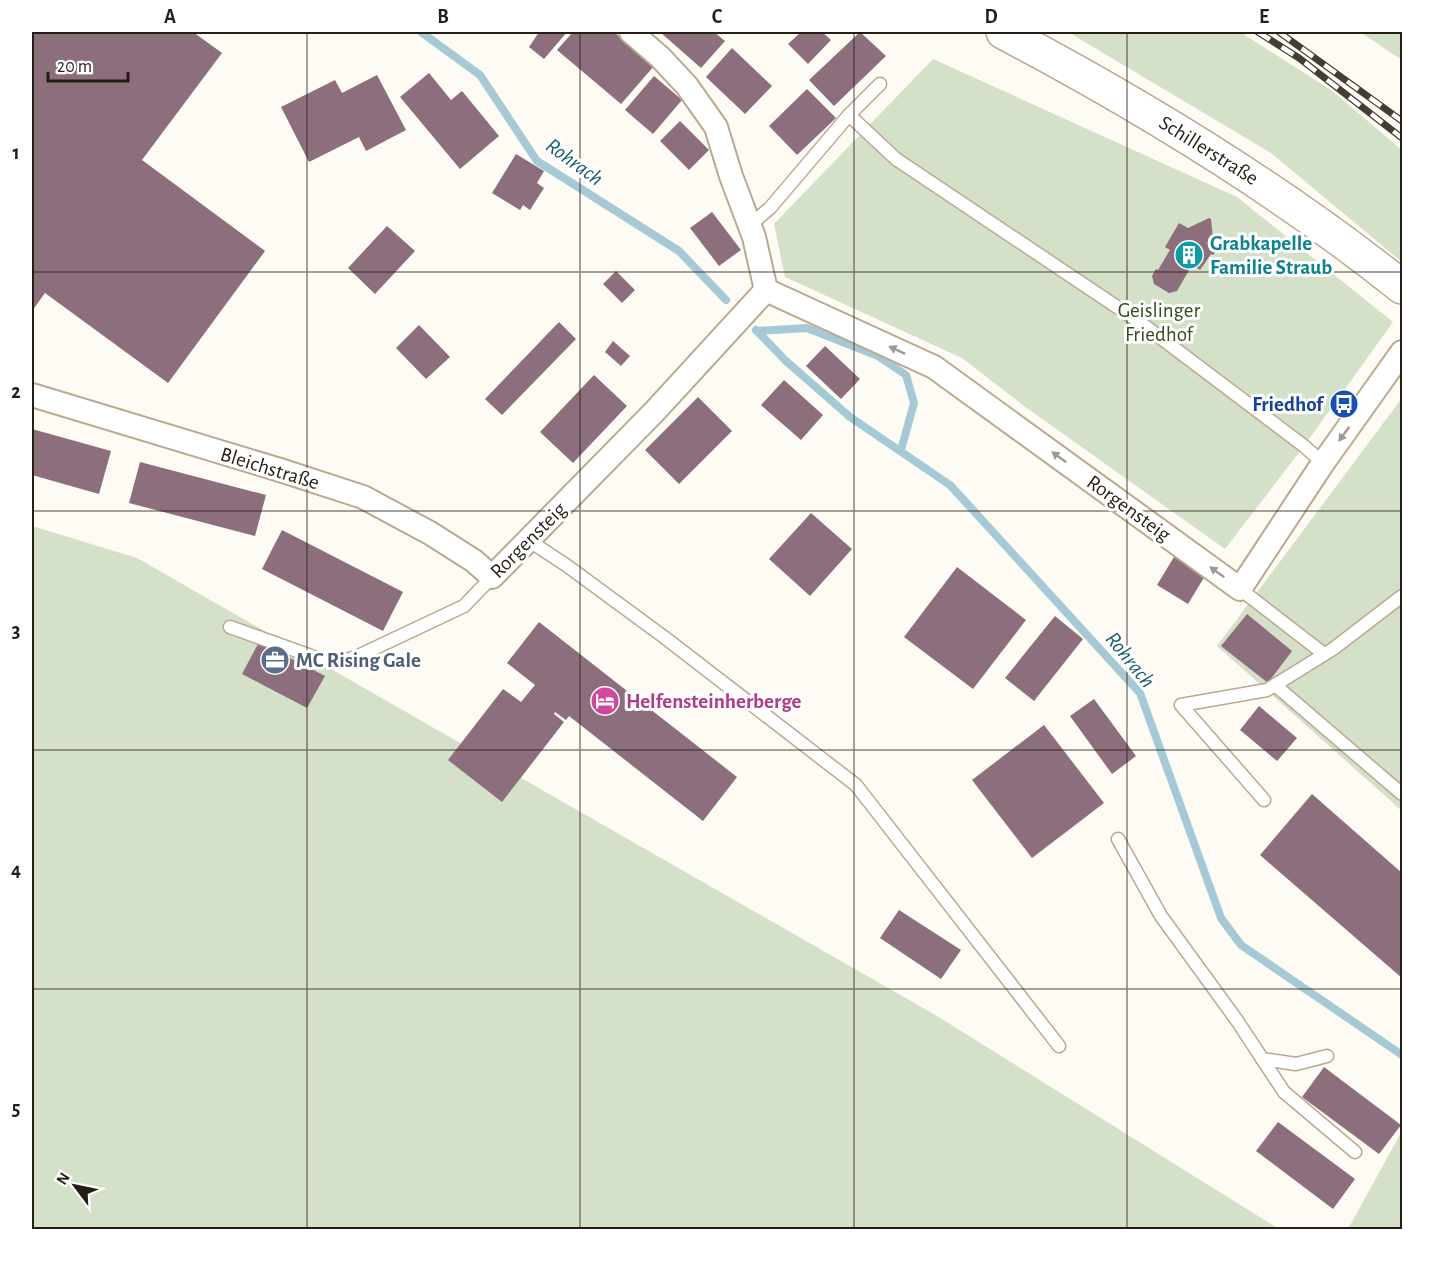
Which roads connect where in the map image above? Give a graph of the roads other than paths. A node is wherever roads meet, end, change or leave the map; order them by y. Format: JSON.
{"nodes":[{"id":1,"x":631,"y":32,"type":"edge"},
{"id":2,"x":1003,"y":32,"type":"edge"},
{"id":3,"x":879,"y":84,"type":"dead end"},
{"id":4,"x":849,"y":115,"type":"junction"},
{"id":5,"x":750,"y":225,"type":"junction"},
{"id":6,"x":1402,"y":287,"type":"edge"},
{"id":7,"x":766,"y":290,"type":"junction"},
{"id":8,"x":1402,"y":352,"type":"edge"},
{"id":9,"x":32,"y":395,"type":"edge"},
{"id":10,"x":1323,"y":463,"type":"junction"},
{"id":11,"x":528,"y":540,"type":"junction"},
{"id":12,"x":492,"y":577,"type":"junction"},
{"id":13,"x":1240,"y":589,"type":"junction"},
{"id":14,"x":1402,"y":596,"type":"edge"},
{"id":15,"x":230,"y":627,"type":"dead end"},
{"id":16,"x":1324,"y":654,"type":"junction"},
{"id":17,"x":1275,"y":685,"type":"junction"},
{"id":18,"x":1402,"y":794,"type":"edge"},
{"id":19,"x":1264,"y":800,"type":"dead end"},
{"id":20,"x":1118,"y":839,"type":"dead end"},
{"id":21,"x":1059,"y":1046,"type":"dead end"},
{"id":22,"x":1327,"y":1056,"type":"dead end"},
{"id":23,"x":1262,"y":1059,"type":"junction"},
{"id":24,"x":1355,"y":1152,"type":"dead end"}],
"edges":[{"from":1,"to":5,"type":"street"},
{"from":2,"to":6,"type":"main road","name":"Schillerstraße"},
{"from":3,"to":4,"type":"lane"},
{"from":4,"to":5,"type":"lane"},
{"from":4,"to":10,"type":"lane"},
{"from":5,"to":7,"type":"street"},
{"from":7,"to":11,"type":"street","name":"Rorgensteig"},
{"from":13,"to":7,"type":"street","name":"Rorgensteig","one_way":true},
{"from":8,"to":10,"type":"street","one_way":true},
{"from":9,"to":12,"type":"street","name":"Bleichstraße"},
{"from":10,"to":13,"type":"street"},
{"from":11,"to":12,"type":"street","name":"Rorgensteig"},
{"from":11,"to":21,"type":"lane"},
{"from":12,"to":15,"type":"lane","name":"Rorgensteig"},
{"from":13,"to":16,"type":"lane"},
{"from":14,"to":16,"type":"lane"},
{"from":16,"to":17,"type":"lane"},
{"from":17,"to":18,"type":"lane"},
{"from":17,"to":19,"type":"lane"},
{"from":20,"to":23,"type":"lane"},
{"from":22,"to":23,"type":"lane"},
{"from":23,"to":24,"type":"lane"}]}
